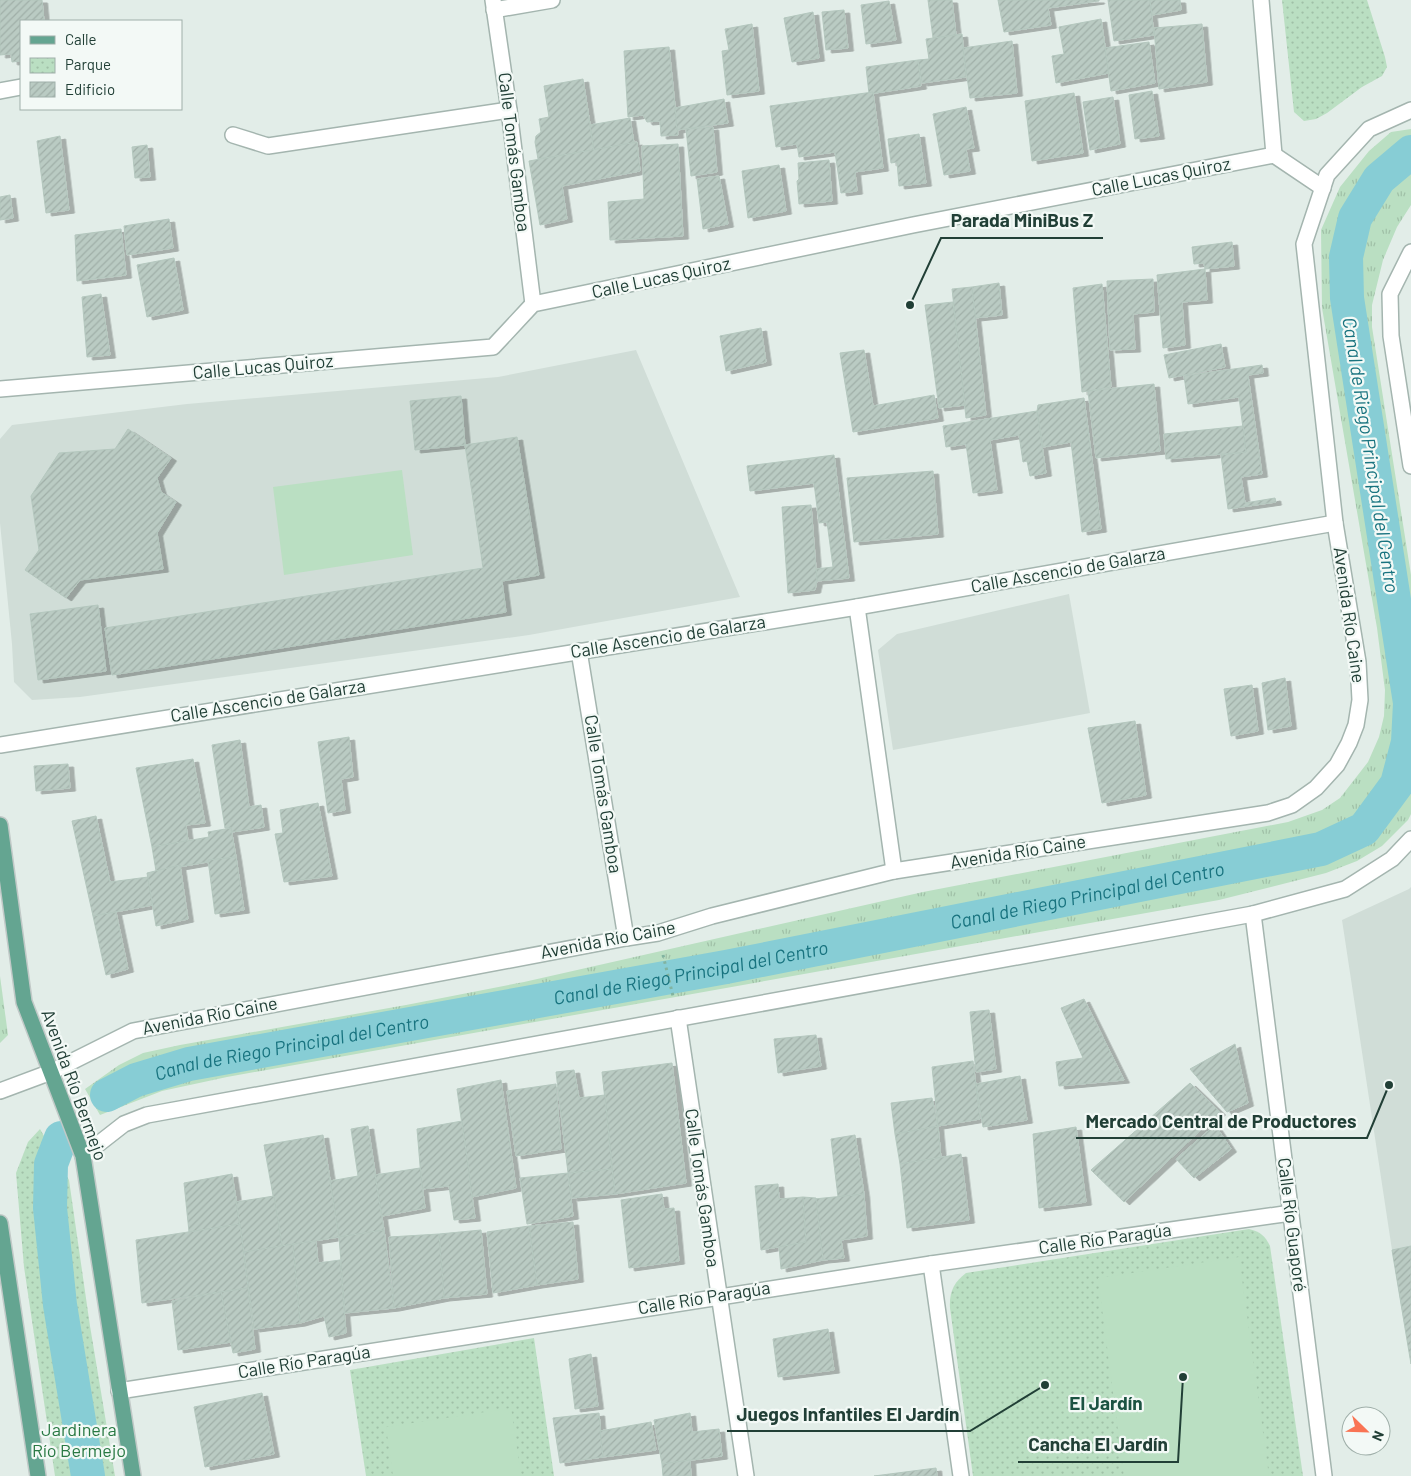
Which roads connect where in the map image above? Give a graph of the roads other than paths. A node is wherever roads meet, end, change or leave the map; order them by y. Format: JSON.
{"nodes":[{"id":1,"x":552,"y":0,"type":"edge"},
{"id":2,"x":1261,"y":0,"type":"edge"},
{"id":3,"x":493,"y":5,"type":"edge"},
{"id":4,"x":20,"y":88,"type":"edge"},
{"id":5,"x":0,"y":91,"type":"edge"},
{"id":6,"x":509,"y":110,"type":"junction"},
{"id":7,"x":1411,"y":110,"type":"edge"},
{"id":8,"x":233,"y":135,"type":"dead end"},
{"id":9,"x":1274,"y":155,"type":"junction"},
{"id":10,"x":1323,"y":188,"type":"junction"},
{"id":11,"x":1411,"y":252,"type":"edge"},
{"id":12,"x":533,"y":304,"type":"junction"},
{"id":13,"x":0,"y":390,"type":"edge"},
{"id":14,"x":1411,"y":466,"type":"edge"},
{"id":15,"x":1335,"y":523,"type":"junction"},
{"id":16,"x":857,"y":607,"type":"junction"},
{"id":17,"x":579,"y":651,"type":"junction"},
{"id":18,"x":0,"y":745,"type":"edge"},
{"id":19,"x":0,"y":825,"type":"edge"},
{"id":20,"x":1411,"y":839,"type":"edge"},
{"id":21,"x":894,"y":871,"type":"junction"},
{"id":22,"x":1253,"y":914,"type":"junction"},
{"id":23,"x":626,"y":938,"type":"junction"},
{"id":24,"x":678,"y":1018,"type":"junction"},
{"id":25,"x":51,"y":1072,"type":"junction"},
{"id":26,"x":0,"y":1091,"type":"edge"},
{"id":27,"x":83,"y":1156,"type":"junction"},
{"id":28,"x":1291,"y":1213,"type":"junction"},
{"id":29,"x":0,"y":1223,"type":"edge"},
{"id":30,"x":931,"y":1264,"type":"junction"},
{"id":31,"x":718,"y":1296,"type":"junction"},
{"id":32,"x":119,"y":1391,"type":"junction"},
{"id":33,"x":38,"y":1476,"type":"edge"},
{"id":34,"x":133,"y":1476,"type":"edge"},
{"id":35,"x":746,"y":1476,"type":"edge"},
{"id":36,"x":960,"y":1476,"type":"edge"},
{"id":37,"x":1324,"y":1476,"type":"edge"}],
"edges":[{"from":1,"to":3,"type":"street"},
{"from":2,"to":9,"type":"street"},
{"from":3,"to":6,"type":"street","name":"Calle Tomás Gamboa"},
{"from":4,"to":5,"type":"street"},
{"from":6,"to":8,"type":"street"},
{"from":6,"to":12,"type":"street","name":"Calle Tomás Gamboa"},
{"from":7,"to":10,"type":"street","name":"Avenida Río Caine"},
{"from":9,"to":10,"type":"street"},
{"from":9,"to":12,"type":"street","name":"Calle Lucas Quiroz"},
{"from":10,"to":15,"type":"street","name":"Avenida Río Caine"},
{"from":11,"to":14,"type":"street"},
{"from":12,"to":13,"type":"street","name":"Calle Lucas Quiroz"},
{"from":15,"to":16,"type":"street","name":"Calle Ascencio de Galarza"},
{"from":15,"to":21,"type":"street","name":"Avenida Río Caine"},
{"from":16,"to":17,"type":"street","name":"Calle Ascencio de Galarza"},
{"from":16,"to":21,"type":"street"},
{"from":17,"to":18,"type":"street","name":"Calle Ascencio de Galarza"},
{"from":17,"to":23,"type":"street","name":"Calle Tomás Gamboa"},
{"from":19,"to":25,"type":"main road","name":"Avenida Río Bermejo"},
{"from":20,"to":22,"type":"street"},
{"from":21,"to":23,"type":"street","name":"Avenida Río Caine"},
{"from":22,"to":24,"type":"street"},
{"from":22,"to":28,"type":"street","name":"Calle Río Guaporé"},
{"from":23,"to":25,"type":"street","name":"Avenida Río Caine"},
{"from":24,"to":27,"type":"street"},
{"from":24,"to":31,"type":"street","name":"Calle Tomás Gamboa"},
{"from":25,"to":26,"type":"street","name":"Avenida Río Caine"},
{"from":25,"to":27,"type":"main road","name":"Avenida Río Bermejo"},
{"from":27,"to":32,"type":"main road","name":"Avenida Río Bermejo"},
{"from":28,"to":30,"type":"street","name":"Calle Río Paragúa"},
{"from":28,"to":37,"type":"street","name":"Calle Río Guaporé"},
{"from":29,"to":33,"type":"main road"},
{"from":30,"to":31,"type":"street","name":"Calle Río Paragúa"},
{"from":30,"to":36,"type":"street"},
{"from":31,"to":32,"type":"street","name":"Calle Río Paragúa"},
{"from":31,"to":35,"type":"street","name":"Calle Tomás Gamboa"},
{"from":32,"to":34,"type":"main road","name":"Avenida Río Bermejo"}]}
